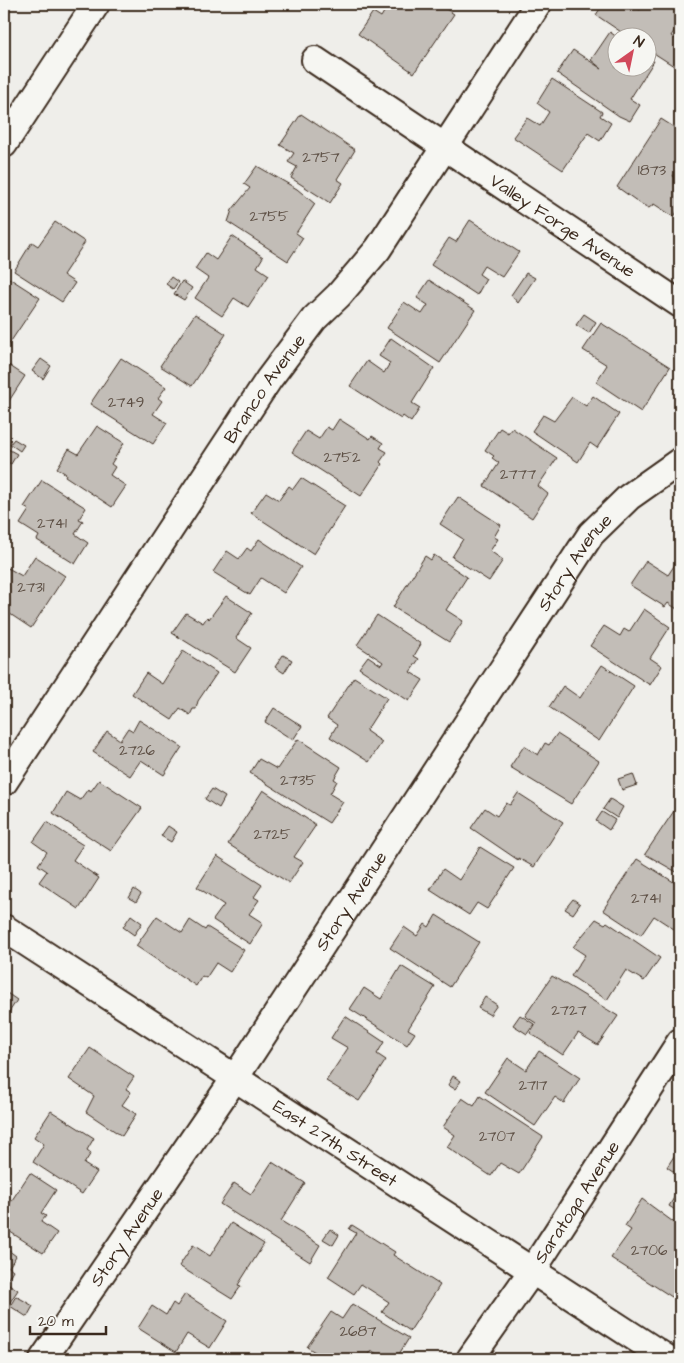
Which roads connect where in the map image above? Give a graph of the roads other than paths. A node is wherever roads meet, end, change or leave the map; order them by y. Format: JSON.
{"nodes":[{"id":1,"x":96,"y":4,"type":"edge"},
{"id":2,"x":538,"y":4,"type":"edge"},
{"id":3,"x":314,"y":60,"type":"dead end"},
{"id":4,"x":4,"y":144,"type":"edge"},
{"id":5,"x":444,"y":146,"type":"junction"},
{"id":6,"x":680,"y":304,"type":"edge"},
{"id":7,"x":680,"y":461,"type":"edge"},
{"id":8,"x":4,"y":782,"type":"edge"},
{"id":9,"x":4,"y":928,"type":"edge"},
{"id":10,"x":680,"y":1042,"type":"edge"},
{"id":11,"x":235,"y":1078,"type":"junction"},
{"id":12,"x":532,"y":1271,"type":"junction"},
{"id":13,"x":43,"y":1359,"type":"edge"},
{"id":14,"x":470,"y":1359,"type":"edge"},
{"id":15,"x":668,"y":1359,"type":"edge"}],
"edges":[{"from":1,"to":4,"type":"street"},
{"from":2,"to":5,"type":"street","name":"Branco Avenue"},
{"from":3,"to":5,"type":"street","name":"Valley Forge Avenue"},
{"from":5,"to":6,"type":"street","name":"Valley Forge Avenue"},
{"from":5,"to":8,"type":"street","name":"Branco Avenue"},
{"from":7,"to":11,"type":"street","name":"Story Avenue"},
{"from":9,"to":11,"type":"street","name":"East 27th Street"},
{"from":10,"to":12,"type":"street","name":"Saratoga Avenue"},
{"from":11,"to":12,"type":"street","name":"East 27th Street"},
{"from":11,"to":13,"type":"street","name":"Story Avenue"},
{"from":12,"to":14,"type":"street","name":"Saratoga Avenue"},
{"from":12,"to":15,"type":"street","name":"East 27th Street"}]}
